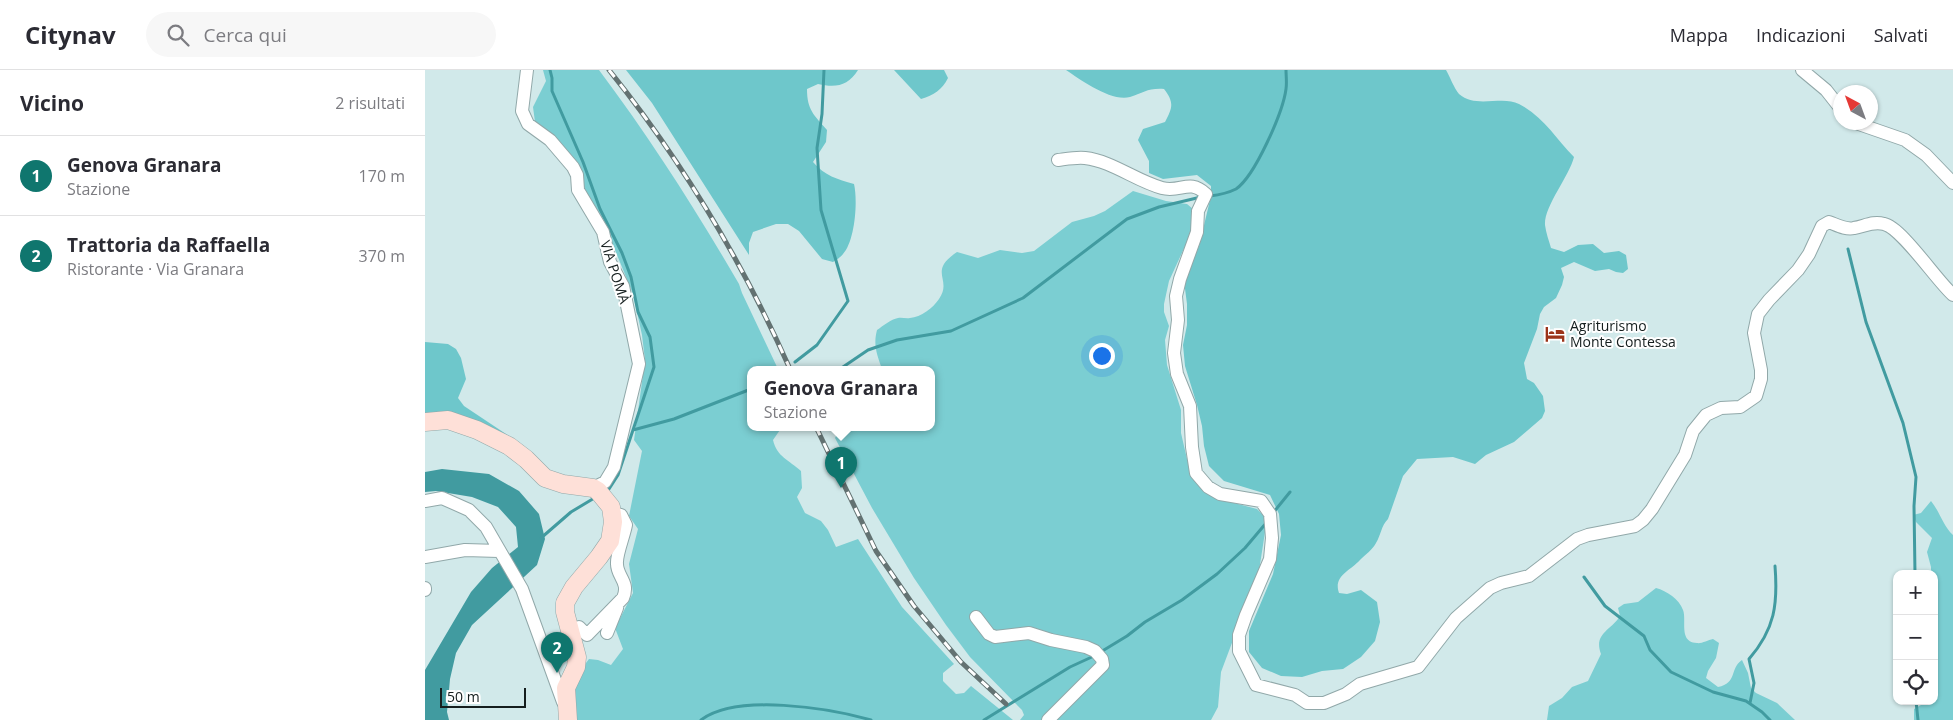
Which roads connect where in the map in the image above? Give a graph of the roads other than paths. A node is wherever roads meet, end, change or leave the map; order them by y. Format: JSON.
{"nodes":[{"id":1,"x":527,"y":70,"type":"edge"},
{"id":2,"x":1802,"y":70,"type":"edge"},
{"id":3,"x":1833,"y":98,"type":"edge"},
{"id":4,"x":1876,"y":130,"type":"edge"},
{"id":5,"x":1058,"y":160,"type":"dead end"},
{"id":6,"x":1953,"y":183,"type":"edge"},
{"id":7,"x":1953,"y":296,"type":"edge"},
{"id":8,"x":425,"y":422,"type":"edge"},
{"id":9,"x":603,"y":498,"type":"junction"},
{"id":10,"x":425,"y":501,"type":"edge"},
{"id":11,"x":499,"y":551,"type":"junction"},
{"id":12,"x":427,"y":557,"type":"edge"},
{"id":13,"x":618,"y":603,"type":"junction"},
{"id":14,"x":976,"y":617,"type":"dead end"},
{"id":15,"x":579,"y":627,"type":"dead end"},
{"id":16,"x":607,"y":633,"type":"dead end"},
{"id":17,"x":567,"y":715,"type":"edge"},
{"id":18,"x":1048,"y":720,"type":"edge"}],
"edges":[{"from":1,"to":9,"type":"street","name":"VIA POMÀ"},
{"from":2,"to":3,"type":"street"},
{"from":4,"to":6,"type":"street"},
{"from":5,"to":7,"type":"street"},
{"from":8,"to":9,"type":"street"},
{"from":9,"to":13,"type":"street"},
{"from":9,"to":17,"type":"street"},
{"from":10,"to":11,"type":"street"},
{"from":11,"to":12,"type":"street"},
{"from":11,"to":17,"type":"street"},
{"from":13,"to":15,"type":"street"},
{"from":13,"to":16,"type":"street"},
{"from":14,"to":18,"type":"street"}]}
